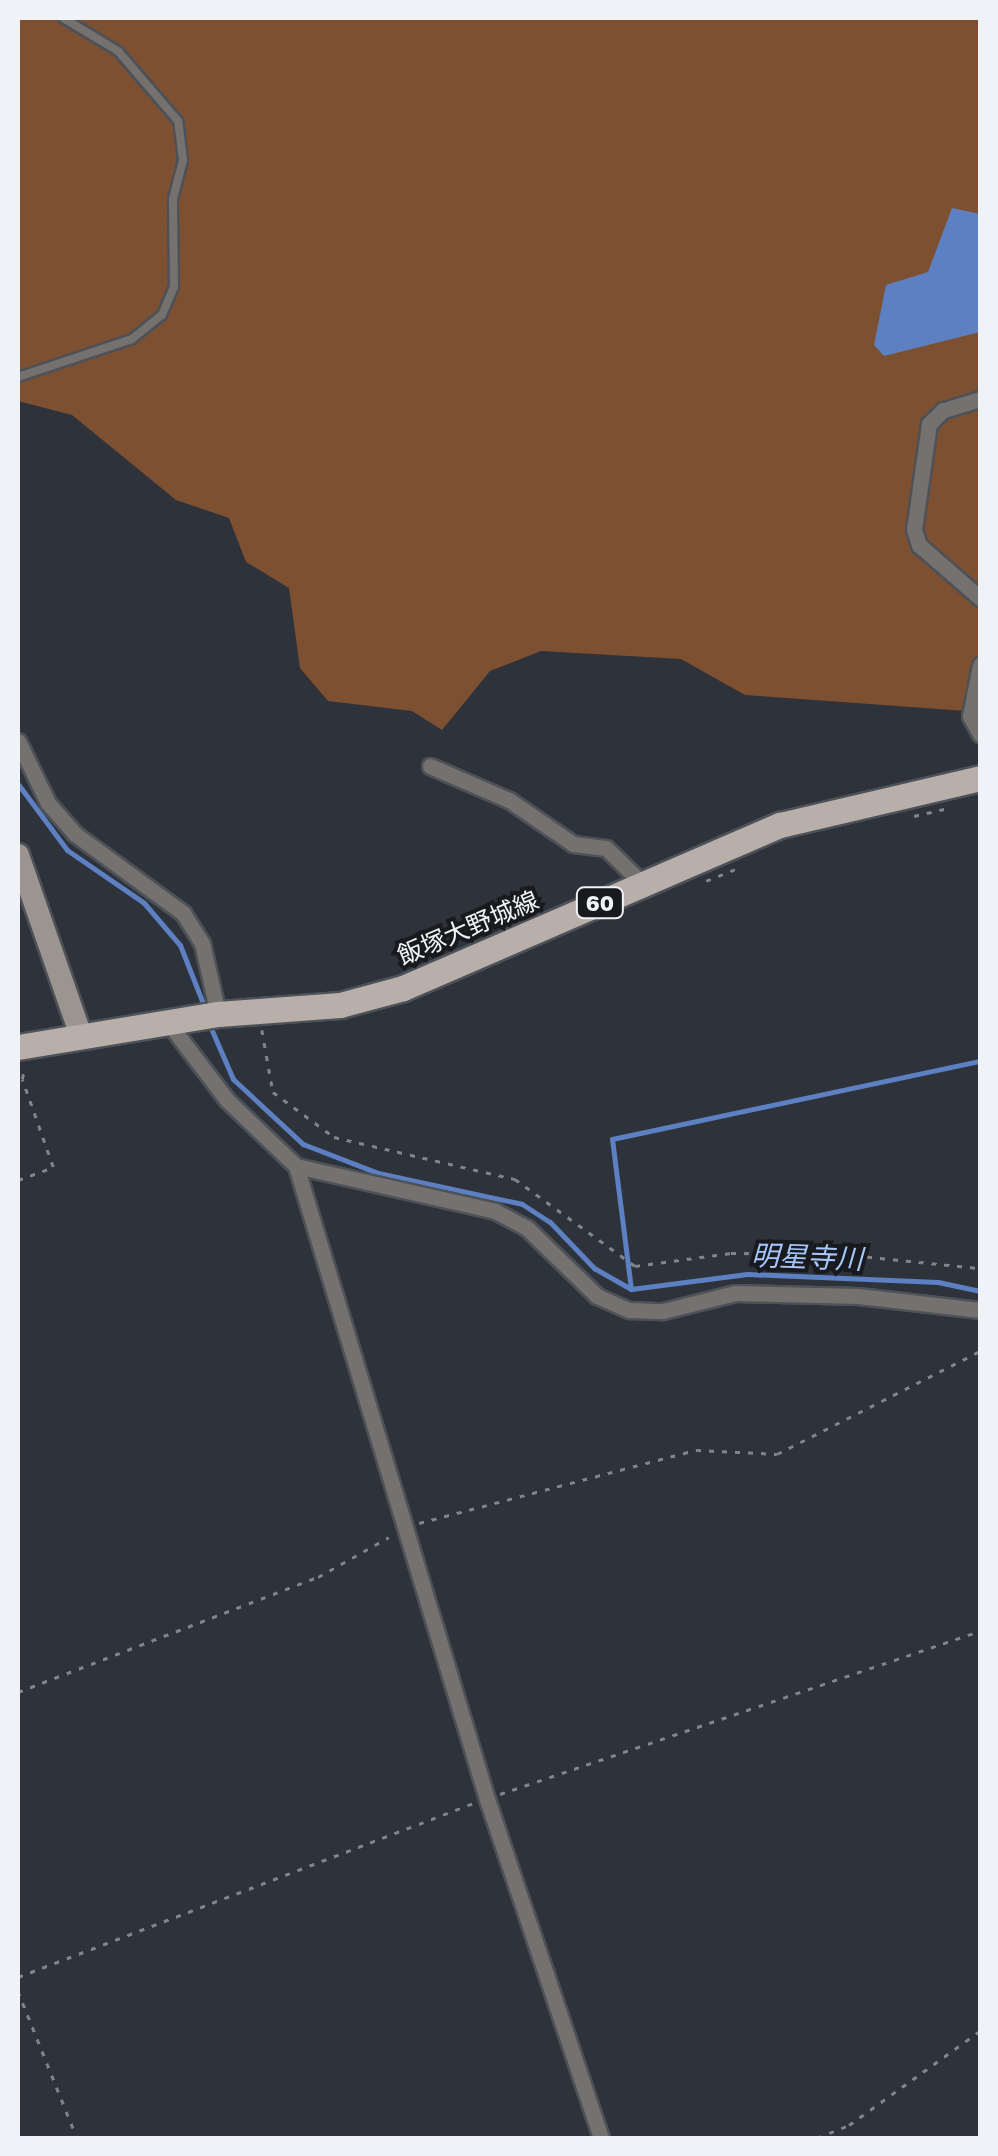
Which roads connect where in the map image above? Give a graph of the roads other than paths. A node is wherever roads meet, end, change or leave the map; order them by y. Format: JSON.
{"nodes":[{"id":1,"x":63,"y":18,"type":"edge"},
{"id":2,"x":18,"y":377,"type":"edge"},
{"id":3,"x":980,"y":399,"type":"edge"},
{"id":4,"x":980,"y":598,"type":"edge"},
{"id":5,"x":980,"y":665,"type":"edge"},
{"id":6,"x":980,"y":734,"type":"edge"},
{"id":7,"x":18,"y":741,"type":"edge"},
{"id":8,"x":430,"y":766,"type":"dead end"},
{"id":9,"x":980,"y":778,"type":"edge"},
{"id":10,"x":18,"y":855,"type":"edge"},
{"id":11,"x":643,"y":884,"type":"junction"},
{"id":12,"x":218,"y":1014,"type":"junction"},
{"id":13,"x":178,"y":1020,"type":"junction"},
{"id":14,"x":80,"y":1033,"type":"junction"},
{"id":15,"x":25,"y":1055,"type":"edge"},
{"id":16,"x":296,"y":1166,"type":"junction"},
{"id":17,"x":980,"y":1310,"type":"edge"},
{"id":18,"x":601,"y":2138,"type":"edge"}],
"edges":[{"from":1,"to":2,"type":"lane"},
{"from":3,"to":4,"type":"street"},
{"from":5,"to":6,"type":"street"},
{"from":7,"to":12,"type":"street"},
{"from":8,"to":11,"type":"street"},
{"from":9,"to":11,"type":"main road","name":"飯塚大野城線","number":"60"},
{"from":10,"to":14,"type":"street"},
{"from":11,"to":12,"type":"main road","name":"飯塚大野城線","number":"60"},
{"from":12,"to":13,"type":"main road","name":"飯塚大野城線","number":"60"},
{"from":13,"to":14,"type":"main road","name":"飯塚大野城線","number":"60"},
{"from":13,"to":16,"type":"street"},
{"from":14,"to":15,"type":"main road","name":"飯塚大野城線","number":"60"},
{"from":16,"to":17,"type":"street"},
{"from":16,"to":18,"type":"street"}]}
